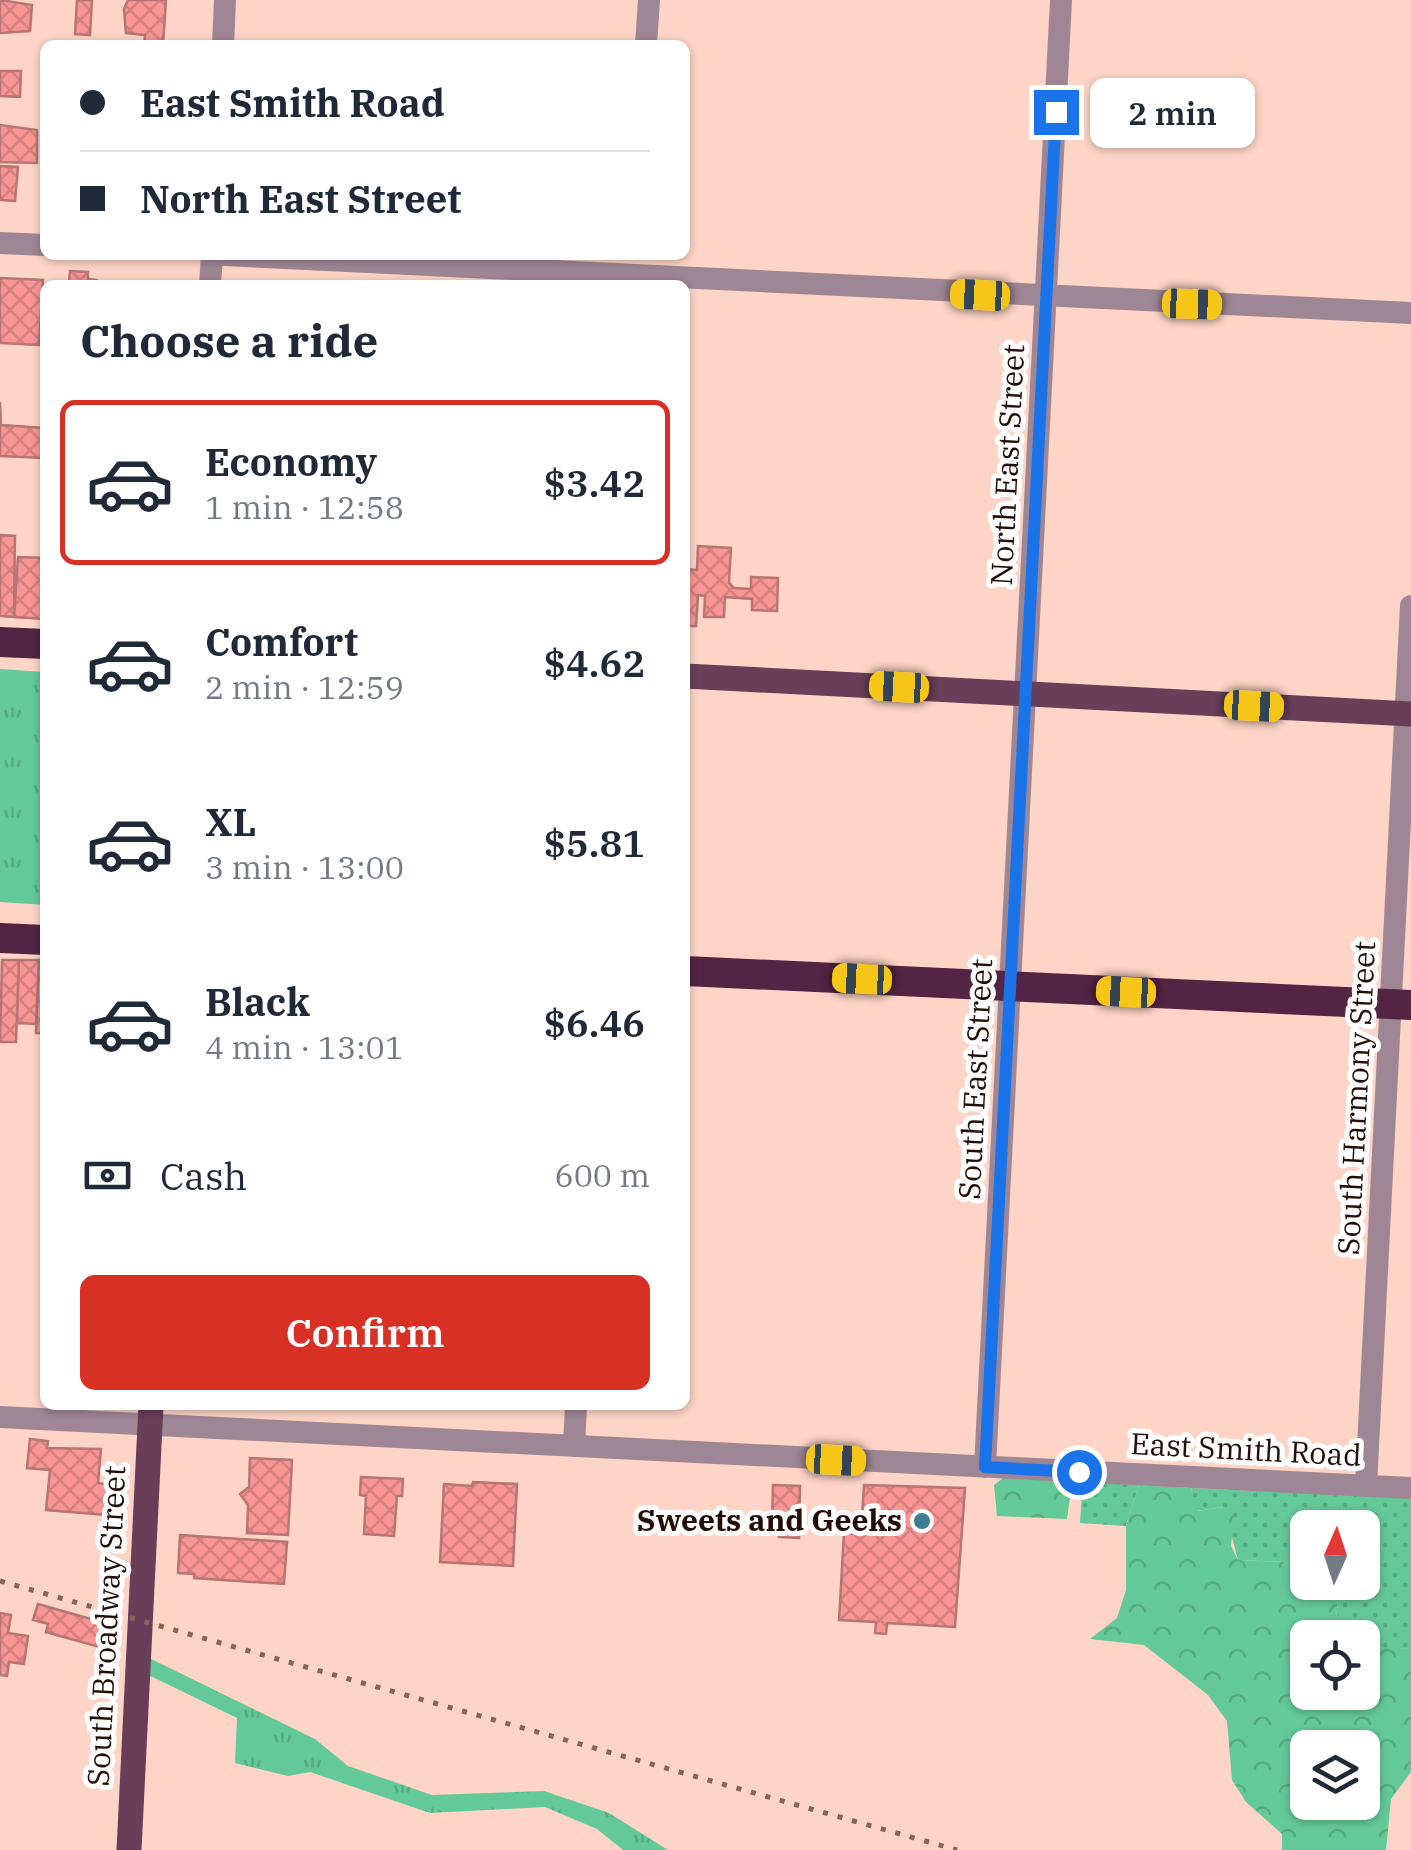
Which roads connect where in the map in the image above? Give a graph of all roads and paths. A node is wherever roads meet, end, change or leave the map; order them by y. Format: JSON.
{"nodes":[{"id":1,"x":225,"y":0,"type":"edge"},
{"id":2,"x":648,"y":0,"type":"edge"},
{"id":3,"x":1061,"y":0,"type":"edge"},
{"id":4,"x":223,"y":40,"type":"edge"},
{"id":5,"x":646,"y":40,"type":"edge"},
{"id":6,"x":0,"y":243,"type":"edge"},
{"id":7,"x":40,"y":245,"type":"edge"},
{"id":8,"x":412,"y":260,"type":"edge"},
{"id":9,"x":636,"y":266,"type":"edge"},
{"id":10,"x":1046,"y":298,"type":"junction"},
{"id":11,"x":1411,"y":313,"type":"edge"},
{"id":12,"x":1411,"y":606,"type":"edge"},
{"id":13,"x":0,"y":642,"type":"edge"},
{"id":14,"x":40,"y":644,"type":"edge"},
{"id":15,"x":690,"y":676,"type":"edge"},
{"id":16,"x":1026,"y":694,"type":"junction"},
{"id":17,"x":1408,"y":714,"type":"edge"},
{"id":18,"x":0,"y":938,"type":"edge"},
{"id":19,"x":40,"y":940,"type":"edge"},
{"id":20,"x":690,"y":971,"type":"edge"},
{"id":21,"x":1012,"y":986,"type":"junction"},
{"id":22,"x":1401,"y":1004,"type":"edge"},
{"id":23,"x":576,"y":1410,"type":"edge"},
{"id":24,"x":150,"y":1415,"type":"edge"},
{"id":25,"x":0,"y":1417,"type":"edge"},
{"id":26,"x":574,"y":1446,"type":"junction"},
{"id":27,"x":985,"y":1467,"type":"junction"},
{"id":28,"x":1366,"y":1486,"type":"junction"},
{"id":29,"x":1411,"y":1488,"type":"edge"},
{"id":30,"x":129,"y":1850,"type":"edge"}],
"edges":[{"from":1,"to":4,"type":"street"},
{"from":2,"to":5,"type":"street"},
{"from":3,"to":10,"type":"street","name":"North East Street"},
{"from":6,"to":7,"type":"street"},
{"from":8,"to":9,"type":"street"},
{"from":9,"to":10,"type":"street"},
{"from":10,"to":11,"type":"street"},
{"from":10,"to":16,"type":"street","name":"North East Street"},
{"from":12,"to":17,"type":"street","name":"South Harmony Street"},
{"from":13,"to":14,"type":"highway"},
{"from":15,"to":16,"type":"main road"},
{"from":16,"to":17,"type":"main road"},
{"from":16,"to":21,"type":"street","name":"South East Street"},
{"from":17,"to":22,"type":"street","name":"South Harmony Street"},
{"from":18,"to":19,"type":"highway"},
{"from":20,"to":21,"type":"highway"},
{"from":21,"to":22,"type":"highway"},
{"from":21,"to":27,"type":"street","name":"South East Street"},
{"from":22,"to":28,"type":"street","name":"South Harmony Street"},
{"from":23,"to":26,"type":"street"},
{"from":24,"to":25,"type":"street","name":"East Smith Road"},
{"from":24,"to":26,"type":"street","name":"East Smith Road"},
{"from":24,"to":30,"type":"main road","name":"South Broadway Street"},
{"from":26,"to":27,"type":"street","name":"East Smith Road"},
{"from":27,"to":28,"type":"street","name":"East Smith Road"},
{"from":28,"to":29,"type":"street","name":"East Smith Road"}]}
